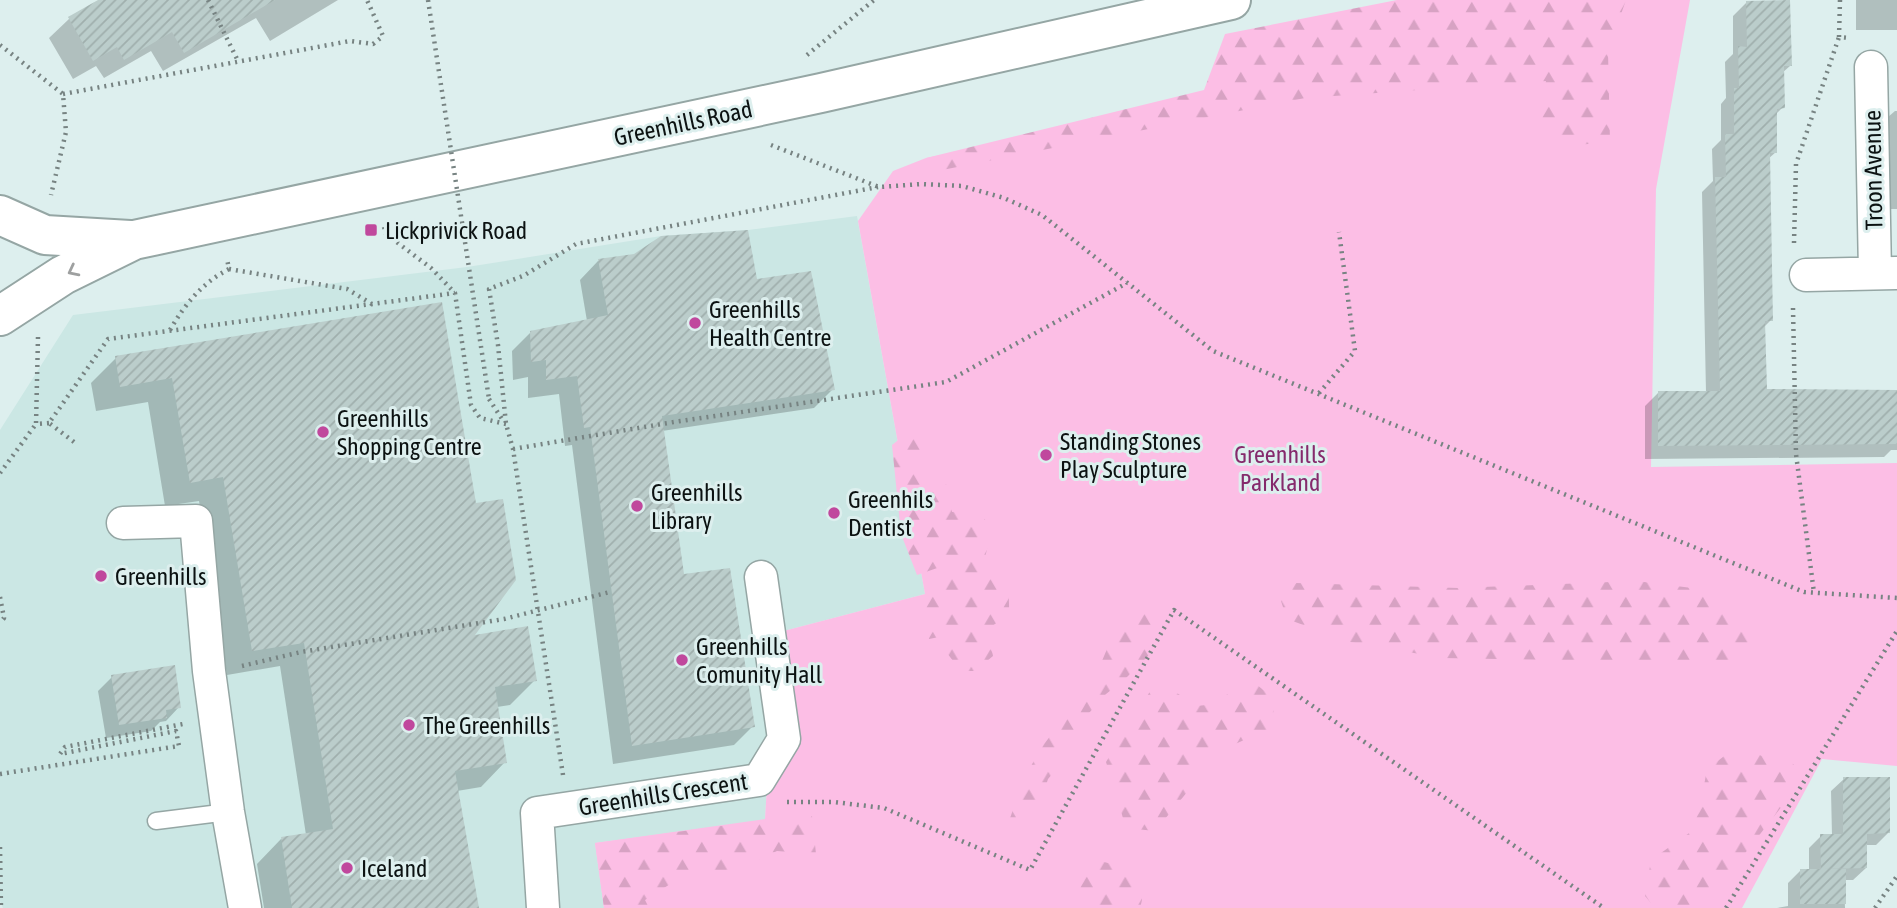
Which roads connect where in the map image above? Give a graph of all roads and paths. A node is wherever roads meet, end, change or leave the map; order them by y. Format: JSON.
{"nodes":[{"id":1,"x":208,"y":0,"type":"edge"},
{"id":2,"x":366,"y":0,"type":"edge"},
{"id":3,"x":428,"y":0,"type":"edge"},
{"id":4,"x":1231,"y":0,"type":"edge"},
{"id":5,"x":1840,"y":0,"type":"edge"},
{"id":6,"x":238,"y":61,"type":"junction"},
{"id":7,"x":1871,"y":67,"type":"joint"},
{"id":8,"x":63,"y":94,"type":"dead end"},
{"id":9,"x":767,"y":143,"type":"dead end"},
{"id":10,"x":879,"y":187,"type":"junction"},
{"id":11,"x":0,"y":215,"type":"edge"},
{"id":12,"x":222,"y":222,"type":"junction"},
{"id":13,"x":1339,"y":232,"type":"dead end"},
{"id":14,"x":386,"y":234,"type":"dead end"},
{"id":15,"x":134,"y":240,"type":"junction"},
{"id":16,"x":229,"y":269,"type":"junction"},
{"id":17,"x":1886,"y":273,"type":"edge"},
{"id":18,"x":1806,"y":275,"type":"dead end"},
{"id":19,"x":1127,"y":283,"type":"junction"},
{"id":20,"x":456,"y":293,"type":"junction"},
{"id":21,"x":372,"y":304,"type":"junction"},
{"id":22,"x":0,"y":316,"type":"edge"},
{"id":23,"x":169,"y":331,"type":"junction"},
{"id":24,"x":1319,"y":393,"type":"junction"},
{"id":25,"x":36,"y":424,"type":"dead end"},
{"id":26,"x":506,"y":424,"type":"junction"},
{"id":27,"x":74,"y":442,"type":"dead end"},
{"id":28,"x":513,"y":449,"type":"junction"},
{"id":29,"x":0,"y":473,"type":"edge"},
{"id":30,"x":123,"y":523,"type":"dead end"},
{"id":31,"x":761,"y":577,"type":"dead end"},
{"id":32,"x":610,"y":592,"type":"dead end"},
{"id":33,"x":0,"y":597,"type":"edge"},
{"id":34,"x":1897,"y":598,"type":"edge"},
{"id":35,"x":539,"y":611,"type":"junction"},
{"id":36,"x":0,"y":623,"type":"edge"},
{"id":37,"x":1897,"y":631,"type":"edge"},
{"id":38,"x":209,"y":671,"type":"junction"},
{"id":39,"x":191,"y":722,"type":"dead end"},
{"id":40,"x":0,"y":774,"type":"edge"},
{"id":41,"x":741,"y":783,"type":"junction"},
{"id":42,"x":568,"y":808,"type":"junction"},
{"id":43,"x":228,"y":812,"type":"junction"},
{"id":44,"x":156,"y":821,"type":"dead end"},
{"id":45,"x":0,"y":847,"type":"edge"},
{"id":46,"x":1897,"y":876,"type":"edge"},
{"id":47,"x":1,"y":908,"type":"edge"},
{"id":48,"x":245,"y":908,"type":"edge"},
{"id":49,"x":543,"y":908,"type":"edge"},
{"id":50,"x":1604,"y":908,"type":"edge"},
{"id":51,"x":1726,"y":908,"type":"edge"},
{"id":52,"x":1875,"y":908,"type":"edge"}],
"edges":[{"from":1,"to":6,"type":"path"},
{"from":2,"to":6,"type":"path"},
{"from":3,"to":26,"type":"path","bridge":true},
{"from":4,"to":12,"type":"street","name":"Greenhills Road"},
{"from":5,"to":7,"type":"path"},
{"from":6,"to":8,"type":"path"},
{"from":7,"to":17,"type":"street","name":"Troon Avenue"},
{"from":9,"to":10,"type":"path"},
{"from":10,"to":19,"type":"path"},
{"from":10,"to":26,"type":"path"},
{"from":11,"to":15,"type":"street","name":"Greenhills Road"},
{"from":12,"to":15,"type":"street","name":"Greenhills Road"},
{"from":12,"to":16,"type":"path"},
{"from":13,"to":24,"type":"path"},
{"from":14,"to":20,"type":"path"},
{"from":15,"to":22,"type":"street","name":"Greenhills Road","one_way":true},
{"from":16,"to":21,"type":"path"},
{"from":16,"to":23,"type":"path"},
{"from":17,"to":18,"type":"street","name":"Troon Avenue"},
{"from":19,"to":24,"type":"path"},
{"from":19,"to":28,"type":"path"},
{"from":20,"to":21,"type":"path"},
{"from":20,"to":26,"type":"path"},
{"from":21,"to":23,"type":"path"},
{"from":23,"to":27,"type":"path"},
{"from":24,"to":34,"type":"path"},
{"from":25,"to":29,"type":"path"},
{"from":26,"to":28,"type":"path"},
{"from":28,"to":35,"type":"path"},
{"from":30,"to":38,"type":"street"},
{"from":31,"to":41,"type":"street","name":"Greenhills Crescent"},
{"from":32,"to":35,"type":"path"},
{"from":33,"to":36,"type":"path"},
{"from":35,"to":38,"type":"path"},
{"from":35,"to":42,"type":"path"},
{"from":37,"to":51,"type":"path"},
{"from":38,"to":43,"type":"street"},
{"from":39,"to":40,"type":"path"},
{"from":41,"to":42,"type":"street","name":"Greenhills Crescent"},
{"from":41,"to":50,"type":"path"},
{"from":42,"to":49,"type":"street","name":"Greenhills Crescent"},
{"from":43,"to":44,"type":"lane"},
{"from":43,"to":48,"type":"street"},
{"from":45,"to":47,"type":"path"},
{"from":46,"to":52,"type":"path"}]}
